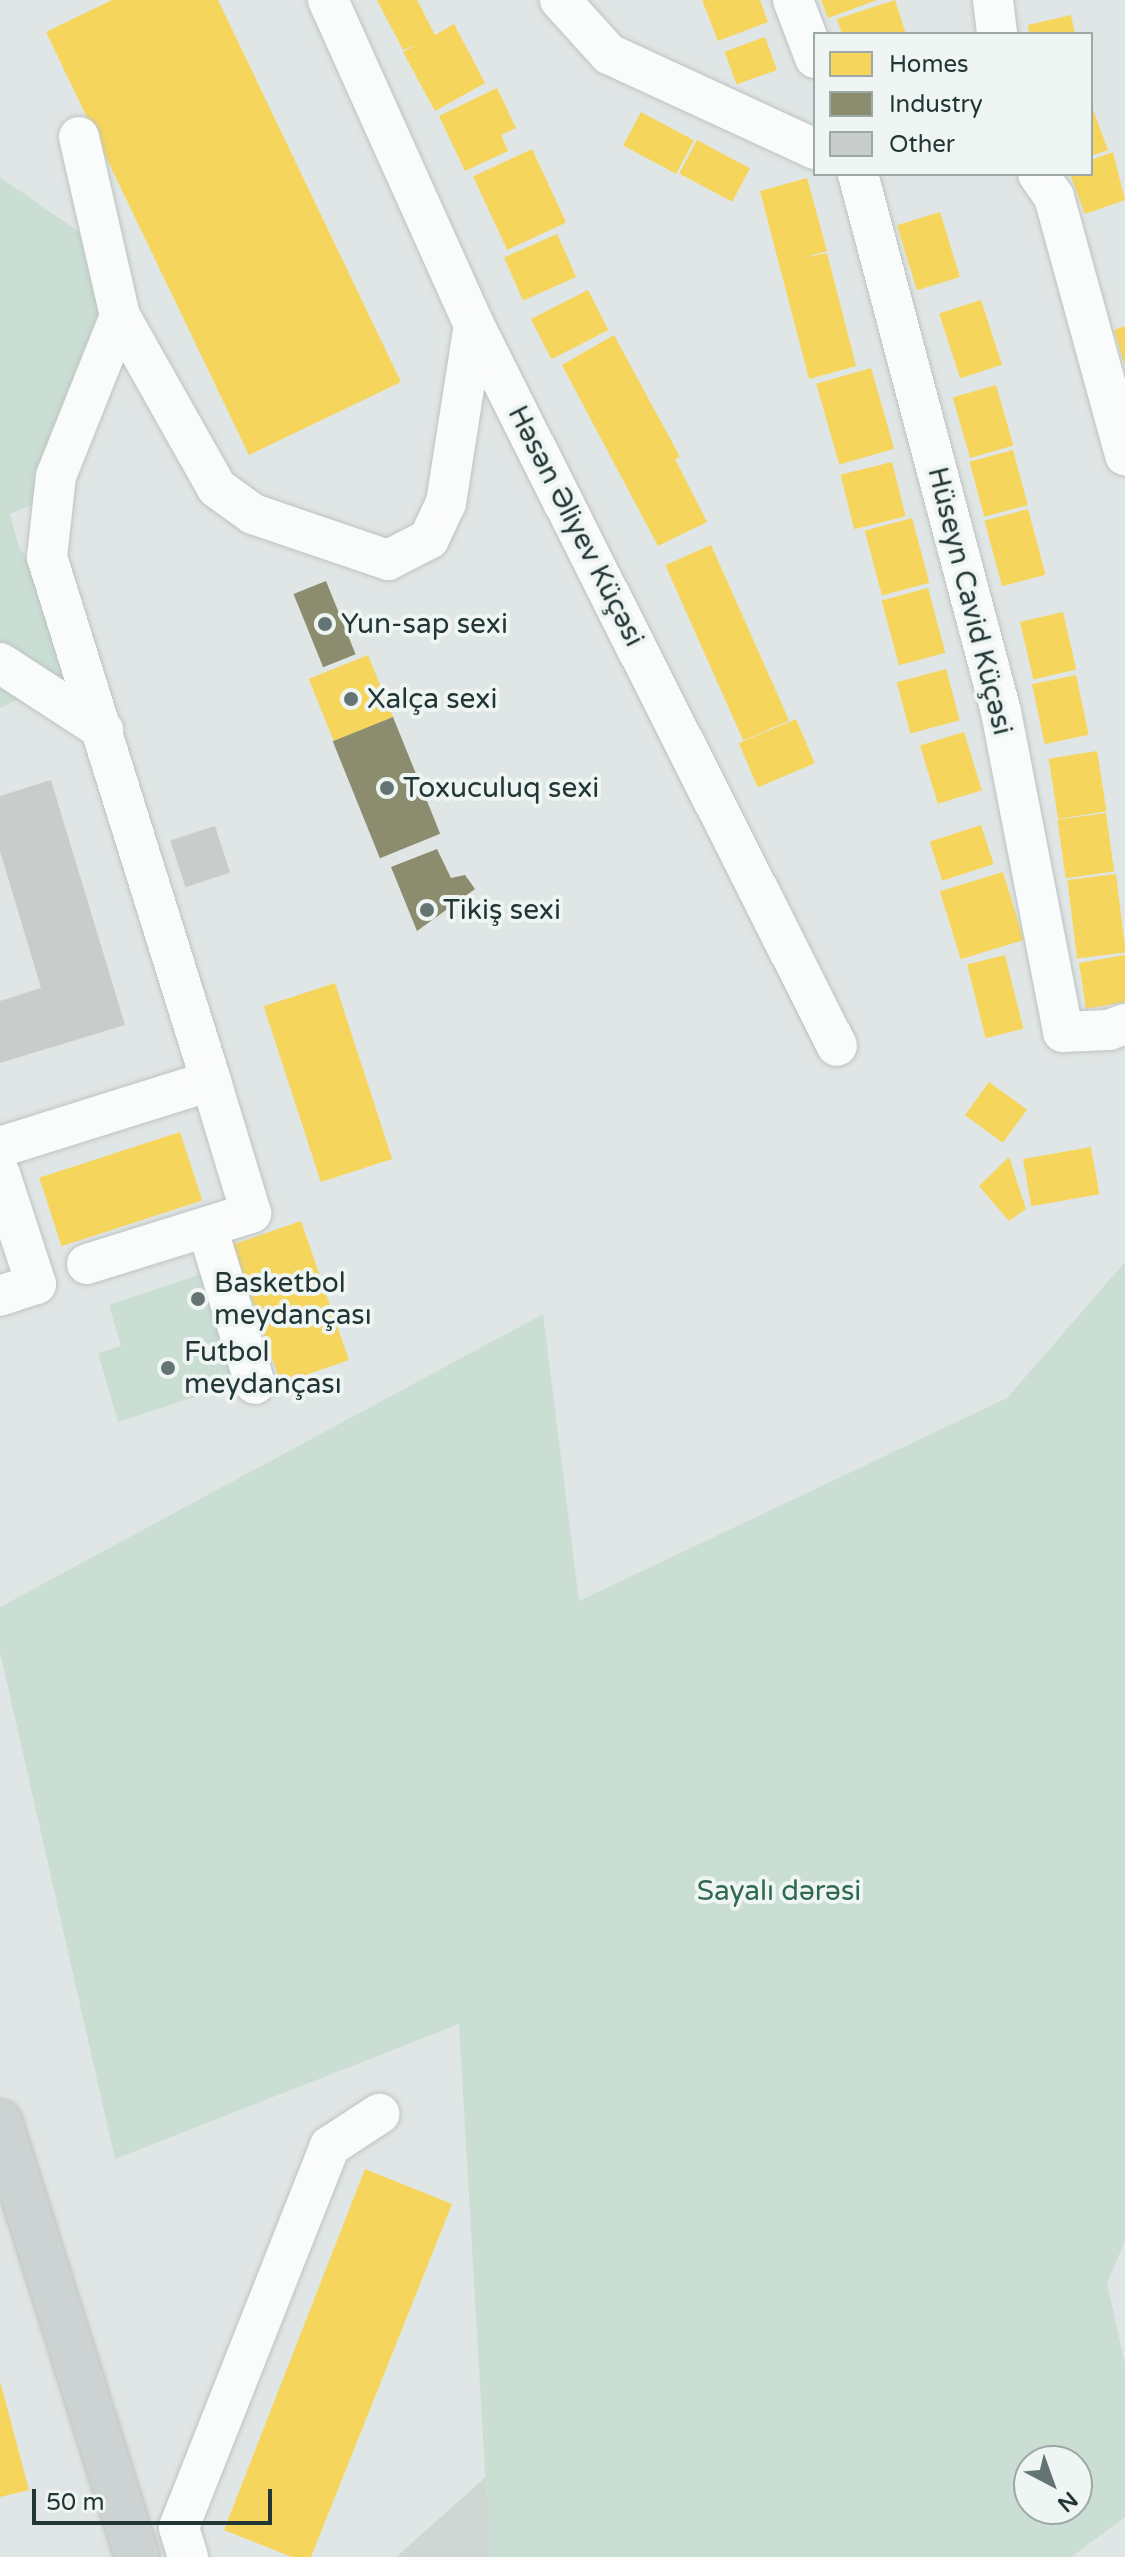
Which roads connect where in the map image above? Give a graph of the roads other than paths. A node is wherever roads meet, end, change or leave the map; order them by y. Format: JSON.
{"nodes":[{"id":1,"x":328,"y":0,"type":"edge"},
{"id":2,"x":560,"y":0,"type":"edge"},
{"id":3,"x":793,"y":0,"type":"edge"},
{"id":4,"x":993,"y":0,"type":"edge"},
{"id":5,"x":997,"y":32,"type":"edge"},
{"id":6,"x":813,"y":53,"type":"edge"},
{"id":7,"x":79,"y":137,"type":"dead end"},
{"id":8,"x":813,"y":148,"type":"edge"},
{"id":9,"x":859,"y":176,"type":"edge"},
{"id":10,"x":1039,"y":176,"type":"edge"},
{"id":11,"x":120,"y":316,"type":"junction"},
{"id":12,"x":474,"y":325,"type":"junction"},
{"id":13,"x":1125,"y":455,"type":"edge"},
{"id":14,"x":0,"y":663,"type":"edge"},
{"id":15,"x":103,"y":730,"type":"junction"},
{"id":16,"x":1125,"y":1024,"type":"edge"},
{"id":17,"x":837,"y":1046,"type":"dead end"},
{"id":18,"x":211,"y":1081,"type":"junction"},
{"id":19,"x":0,"y":1147,"type":"edge"},
{"id":20,"x":0,"y":1174,"type":"edge"},
{"id":21,"x":207,"y":1227,"type":"junction"},
{"id":22,"x":87,"y":1264,"type":"dead end"},
{"id":23,"x":0,"y":1296,"type":"edge"},
{"id":24,"x":255,"y":1384,"type":"dead end"},
{"id":25,"x":379,"y":2114,"type":"dead end"},
{"id":26,"x":0,"y":2122,"type":"edge"},
{"id":27,"x":137,"y":2557,"type":"edge"},
{"id":28,"x":188,"y":2557,"type":"edge"}],
"edges":[{"from":1,"to":12,"type":"street","name":"Həsən Əliyev Küçəsi"},
{"from":2,"to":8,"type":"street"},
{"from":3,"to":6,"type":"street"},
{"from":4,"to":5,"type":"street"},
{"from":7,"to":11,"type":"street"},
{"from":9,"to":16,"type":"street","name":"Hüseyn Cavid Küçəsi"},
{"from":10,"to":13,"type":"street"},
{"from":11,"to":12,"type":"street"},
{"from":11,"to":15,"type":"street"},
{"from":12,"to":17,"type":"street","name":"Həsən Əliyev Küçəsi"},
{"from":14,"to":15,"type":"street"},
{"from":15,"to":18,"type":"street"},
{"from":18,"to":19,"type":"street"},
{"from":18,"to":21,"type":"street"},
{"from":20,"to":23,"type":"street"},
{"from":21,"to":22,"type":"street"},
{"from":21,"to":24,"type":"street"},
{"from":25,"to":28,"type":"street"},
{"from":26,"to":27,"type":"main road"}]}
